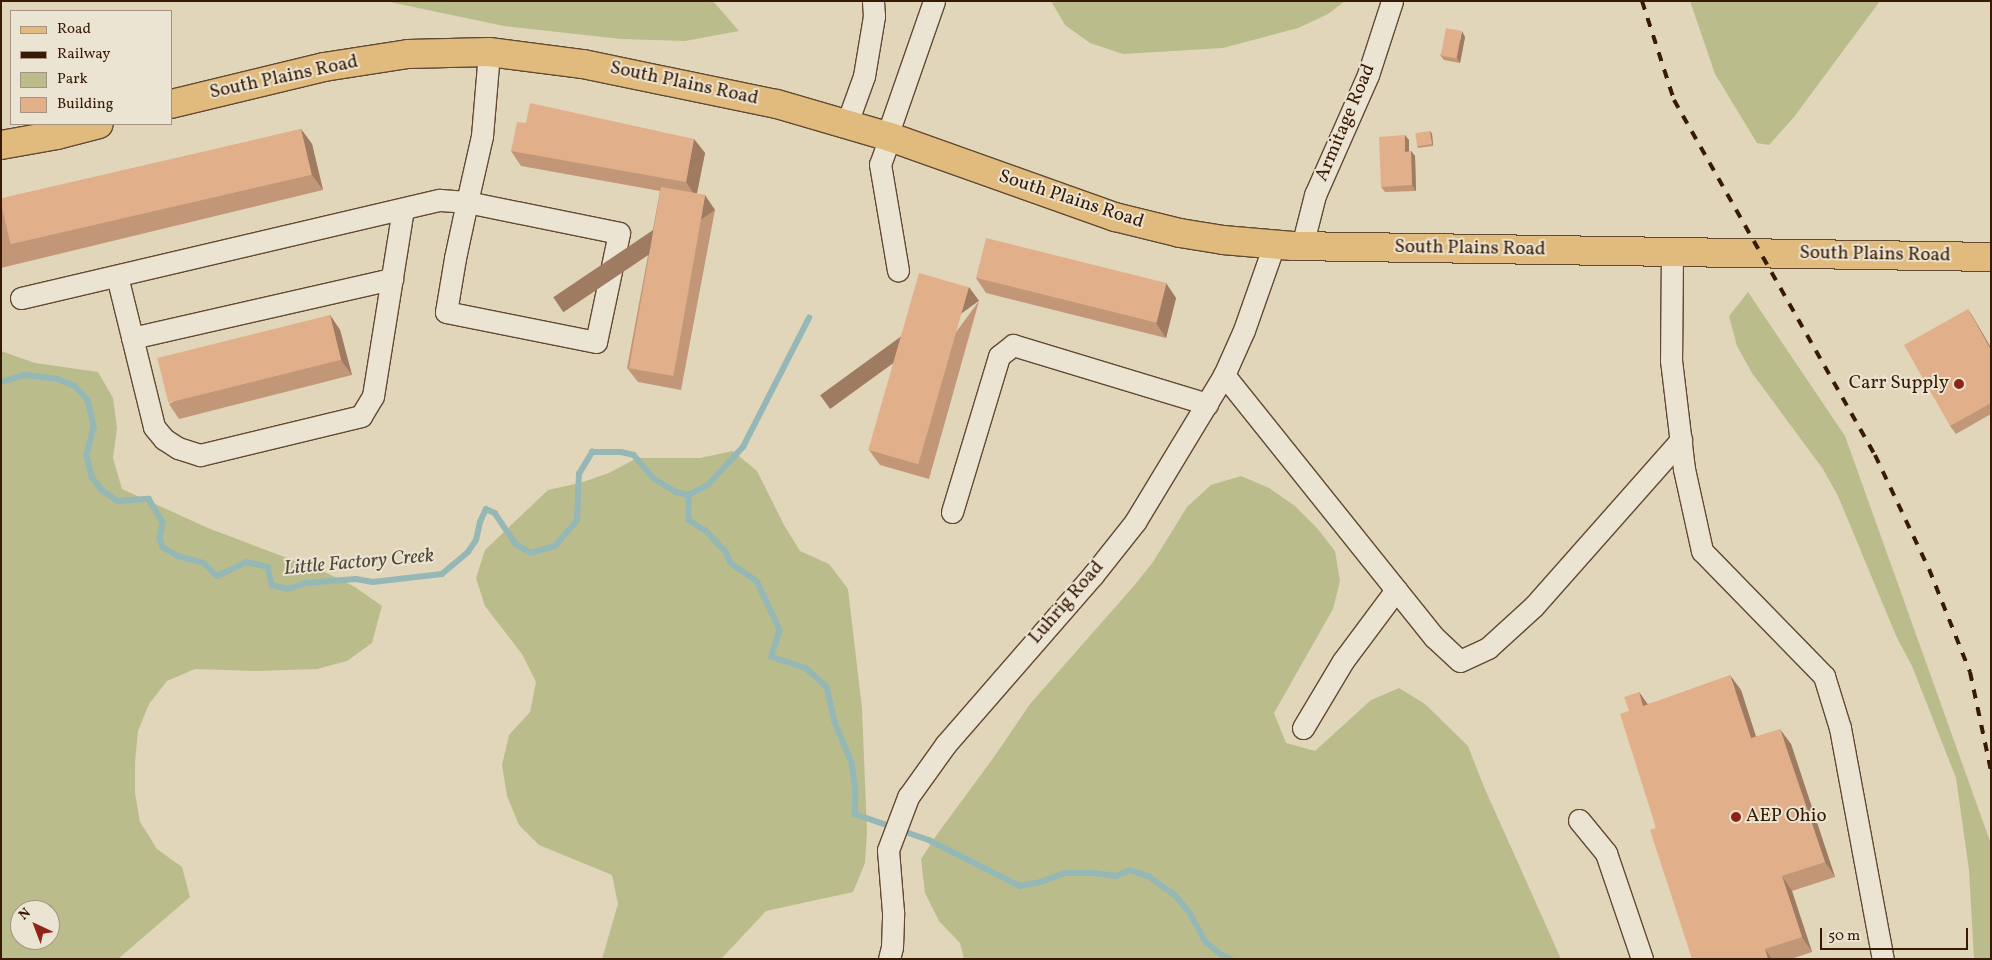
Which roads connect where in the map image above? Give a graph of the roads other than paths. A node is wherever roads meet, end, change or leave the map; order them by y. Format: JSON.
{"nodes":[{"id":1,"x":873,"y":1,"type":"edge"},
{"id":2,"x":934,"y":1,"type":"edge"},
{"id":3,"x":1392,"y":1,"type":"edge"},
{"id":4,"x":489,"y":52,"type":"junction"},
{"id":5,"x":172,"y":104,"type":"edge"},
{"id":6,"x":847,"y":123,"type":"junction"},
{"id":7,"x":95,"y":125,"type":"edge"},
{"id":8,"x":889,"y":137,"type":"junction"},
{"id":9,"x":1,"y":145,"type":"edge"},
{"id":10,"x":467,"y":202,"type":"junction"},
{"id":11,"x":403,"y":209,"type":"junction"},
{"id":12,"x":1274,"y":245,"type":"junction"},
{"id":13,"x":1302,"y":246,"type":"junction"},
{"id":14,"x":1672,"y":251,"type":"junction"},
{"id":15,"x":1991,"y":257,"type":"edge"},
{"id":16,"x":898,"y":270,"type":"dead end"},
{"id":17,"x":117,"y":276,"type":"junction"},
{"id":18,"x":392,"y":279,"type":"junction"},
{"id":19,"x":21,"y":298,"type":"dead end"},
{"id":20,"x":132,"y":338,"type":"junction"},
{"id":21,"x":1224,"y":375,"type":"junction"},
{"id":22,"x":1207,"y":404,"type":"junction"},
{"id":23,"x":1681,"y":440,"type":"junction"},
{"id":24,"x":952,"y":512,"type":"dead end"},
{"id":25,"x":1396,"y":590,"type":"junction"},
{"id":26,"x":1303,"y":728,"type":"dead end"},
{"id":27,"x":1580,"y":820,"type":"dead end"},
{"id":28,"x":889,"y":959,"type":"edge"},
{"id":29,"x":1642,"y":959,"type":"edge"},
{"id":30,"x":1883,"y":959,"type":"edge"}],
"edges":[{"from":1,"to":6,"type":"street"},
{"from":2,"to":8,"type":"street"},
{"from":3,"to":13,"type":"street","name":"Armitage Road"},
{"from":4,"to":5,"type":"main road","name":"South Plains Road"},
{"from":4,"to":6,"type":"main road","name":"South Plains Road"},
{"from":4,"to":10,"type":"street"},
{"from":6,"to":8,"type":"main road","name":"South Plains Road"},
{"from":7,"to":9,"type":"main road"},
{"from":8,"to":12,"type":"main road","name":"South Plains Road"},
{"from":8,"to":16,"type":"street"},
{"from":10,"to":10,"type":"street"},
{"from":10,"to":11,"type":"street"},
{"from":11,"to":17,"type":"street"},
{"from":11,"to":18,"type":"street"},
{"from":12,"to":13,"type":"main road","name":"South Plains Road"},
{"from":12,"to":21,"type":"street","name":"Luhrig Road"},
{"from":13,"to":14,"type":"main road","name":"South Plains Road"},
{"from":14,"to":15,"type":"main road","name":"South Plains Road"},
{"from":14,"to":23,"type":"street"},
{"from":17,"to":19,"type":"street"},
{"from":17,"to":20,"type":"street"},
{"from":18,"to":20,"type":"street"},
{"from":18,"to":20,"type":"street"},
{"from":21,"to":22,"type":"street","name":"Luhrig Road"},
{"from":21,"to":25,"type":"street"},
{"from":22,"to":24,"type":"street"},
{"from":22,"to":28,"type":"street","name":"Luhrig Road"},
{"from":23,"to":25,"type":"street"},
{"from":23,"to":30,"type":"street"},
{"from":25,"to":26,"type":"street"},
{"from":27,"to":29,"type":"street"}]}
